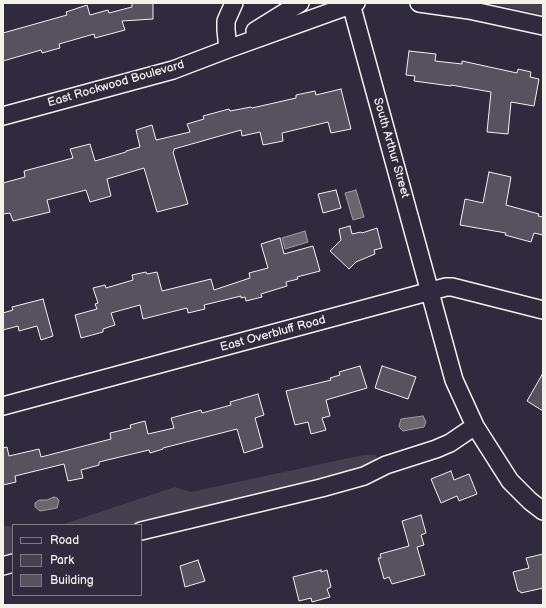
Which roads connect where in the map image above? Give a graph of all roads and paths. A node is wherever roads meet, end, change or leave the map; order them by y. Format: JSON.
{"nodes":[{"id":1,"x":234,"y":3,"type":"edge"},
{"id":2,"x":300,"y":3,"type":"edge"},
{"id":3,"x":419,"y":3,"type":"edge"},
{"id":4,"x":354,"y":4,"type":"edge"},
{"id":5,"x":543,"y":26,"type":"edge"},
{"id":6,"x":228,"y":49,"type":"junction"},
{"id":7,"x":3,"y":116,"type":"edge"},
{"id":8,"x":431,"y":291,"type":"junction"},
{"id":9,"x":543,"y":310,"type":"edge"},
{"id":10,"x":3,"y":406,"type":"edge"},
{"id":11,"x":475,"y":426,"type":"junction"},
{"id":12,"x":543,"y":511,"type":"edge"},
{"id":13,"x":142,"y":531,"type":"edge"}],
"edges":[{"from":1,"to":6,"type":"street"},
{"from":2,"to":6,"type":"street","name":"East Rockwood Boulevard"},
{"from":3,"to":5,"type":"street"},
{"from":4,"to":6,"type":"street","name":"East Rockwood Boulevard"},
{"from":4,"to":8,"type":"street","name":"South Arthur Street"},
{"from":6,"to":7,"type":"street","name":"East Rockwood Boulevard"},
{"from":8,"to":9,"type":"street","name":"East Overbluff Road"},
{"from":8,"to":10,"type":"street","name":"East Overbluff Road"},
{"from":8,"to":11,"type":"street","name":"South Arthur Street"},
{"from":11,"to":12,"type":"street","name":"South Arthur Street"},
{"from":11,"to":13,"type":"street"}]}
